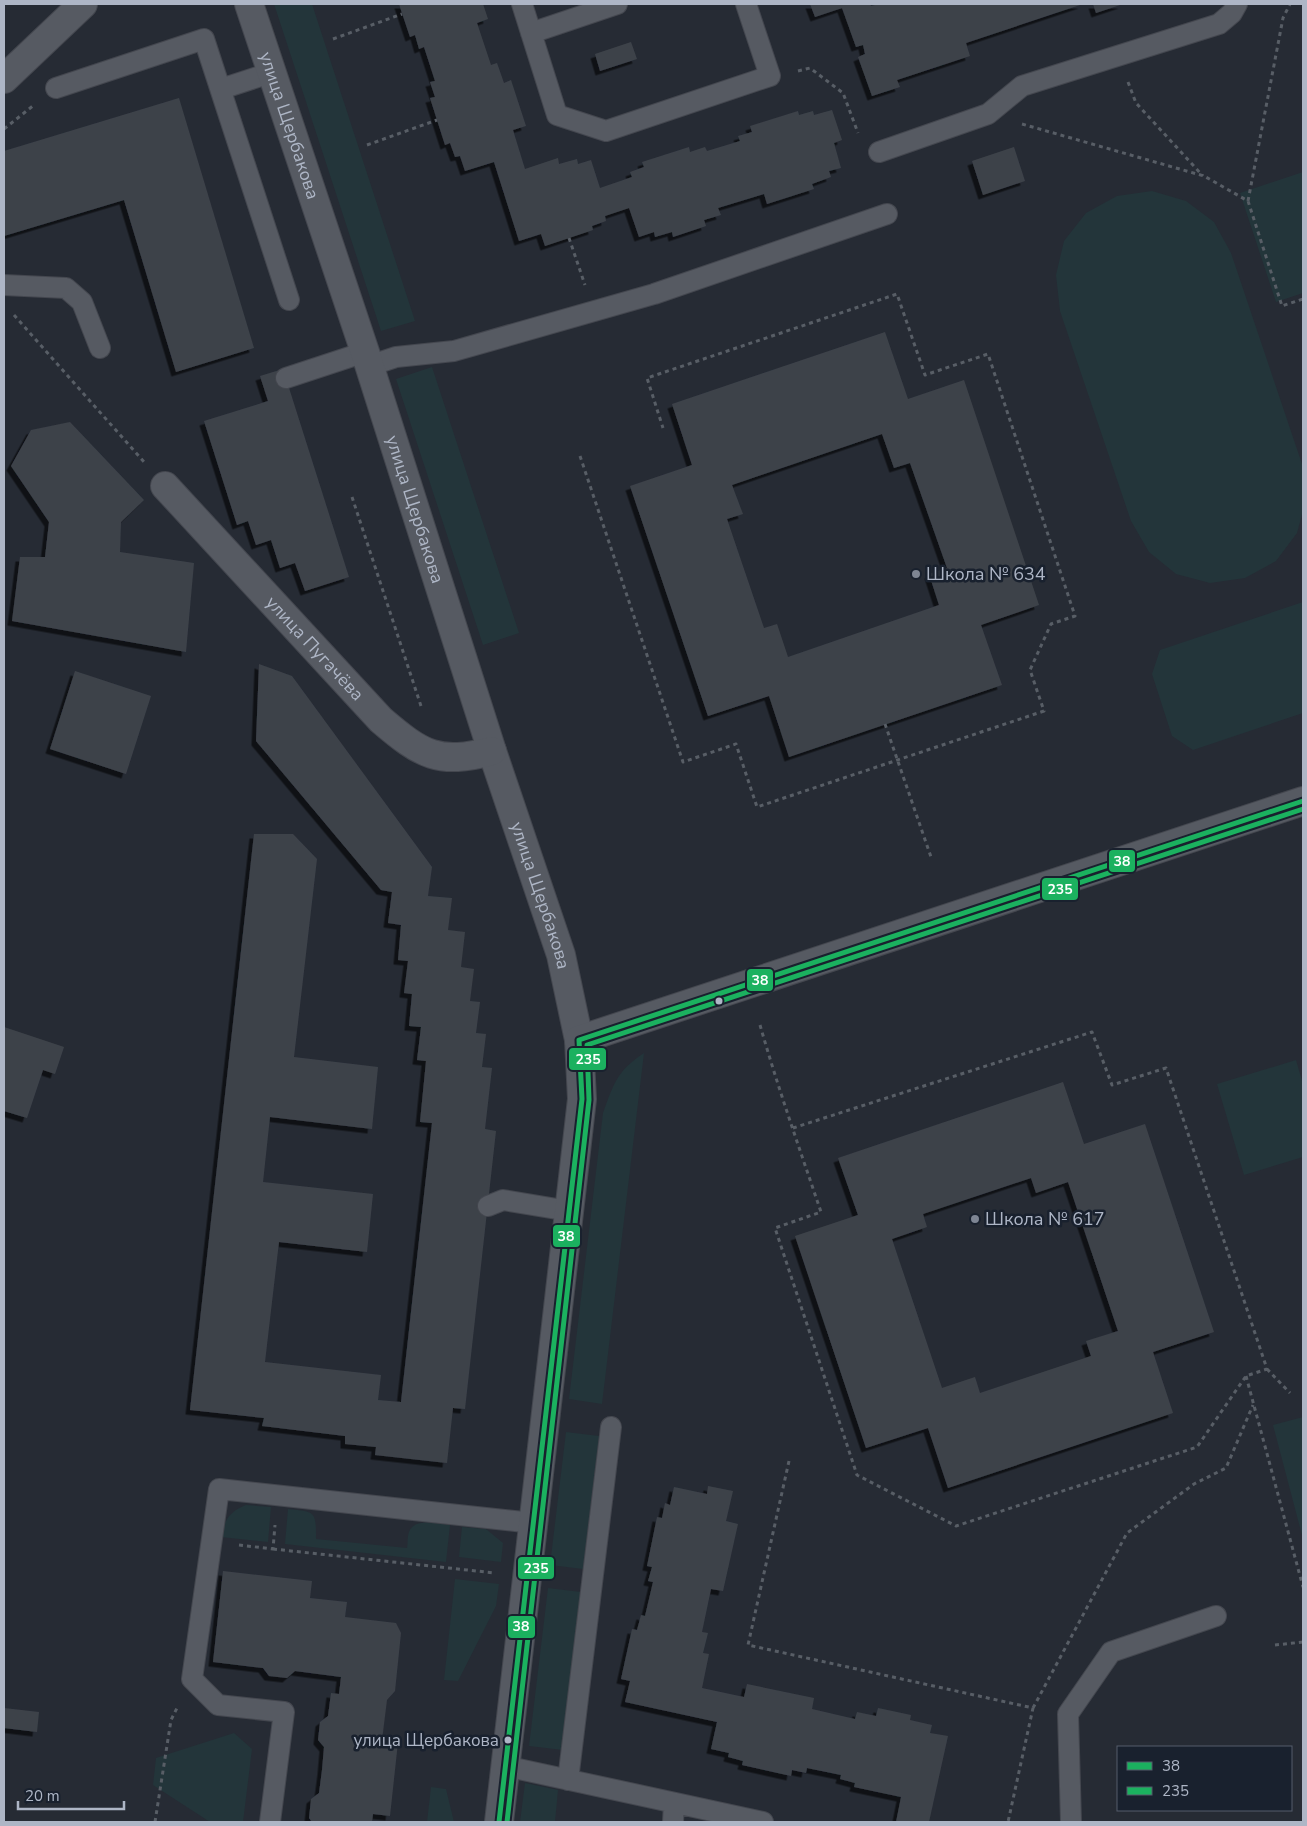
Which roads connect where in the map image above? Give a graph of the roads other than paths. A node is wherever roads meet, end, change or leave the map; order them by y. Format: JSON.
{"nodes":[{"id":1,"x":83,"y":4,"type":"edge"},
{"id":2,"x":249,"y":4,"type":"edge"},
{"id":3,"x":522,"y":4,"type":"edge"},
{"id":4,"x":617,"y":4,"type":"edge"},
{"id":5,"x":746,"y":4,"type":"edge"},
{"id":6,"x":1237,"y":4,"type":"edge"},
{"id":7,"x":531,"y":33,"type":"junction"},
{"id":8,"x":273,"y":72,"type":"junction"},
{"id":9,"x":4,"y":79,"type":"edge"},
{"id":10,"x":56,"y":88,"type":"road end"},
{"id":11,"x":221,"y":89,"type":"junction"},
{"id":12,"x":879,"y":152,"type":"dead end"},
{"id":13,"x":887,"y":214,"type":"dead end"},
{"id":14,"x":4,"y":285,"type":"edge"},
{"id":15,"x":289,"y":300,"type":"dead end"},
{"id":16,"x":100,"y":348,"type":"dead end"},
{"id":17,"x":367,"y":359,"type":"junction"},
{"id":18,"x":286,"y":378,"type":"dead end"},
{"id":19,"x":165,"y":486,"type":"road end"},
{"id":20,"x":492,"y":751,"type":"junction"},
{"id":21,"x":1303,"y":801,"type":"edge"},
{"id":22,"x":579,"y":1040,"type":"junction"},
{"id":23,"x":488,"y":1206,"type":"dead end"},
{"id":24,"x":569,"y":1211,"type":"junction"},
{"id":25,"x":611,"y":1427,"type":"dead end"},
{"id":26,"x":533,"y":1523,"type":"junction"},
{"id":27,"x":1216,"y":1616,"type":"dead end"},
{"id":28,"x":505,"y":1766,"type":"junction"},
{"id":29,"x":568,"y":1780,"type":"junction"},
{"id":30,"x":673,"y":1813,"type":"edge"},
{"id":31,"x":270,"y":1822,"type":"edge"},
{"id":32,"x":499,"y":1822,"type":"edge"},
{"id":33,"x":763,"y":1822,"type":"edge"},
{"id":34,"x":1071,"y":1822,"type":"edge"}],
"edges":[{"from":1,"to":9,"type":"street"},
{"from":2,"to":8,"type":"street","name":"улица Щербакова"},
{"from":3,"to":7,"type":"lane"},
{"from":4,"to":7,"type":"lane"},
{"from":5,"to":7,"type":"lane"},
{"from":6,"to":12,"type":"lane"},
{"from":8,"to":11,"type":"lane"},
{"from":8,"to":17,"type":"street","name":"улица Щербакова"},
{"from":10,"to":11,"type":"lane"},
{"from":11,"to":15,"type":"lane"},
{"from":13,"to":17,"type":"lane"},
{"from":14,"to":16,"type":"lane"},
{"from":17,"to":18,"type":"lane"},
{"from":17,"to":20,"type":"street","name":"улица Щербакова"},
{"from":19,"to":20,"type":"street","name":"улица Пугачёва"},
{"from":20,"to":22,"type":"street","name":"улица Щербакова"},
{"from":21,"to":22,"type":"street"},
{"from":22,"to":24,"type":"street","name":"улица Щербакова"},
{"from":23,"to":24,"type":"lane"},
{"from":24,"to":26,"type":"street","name":"улица Щербакова"},
{"from":25,"to":29,"type":"lane"},
{"from":26,"to":28,"type":"street","name":"улица Щербакова"},
{"from":26,"to":31,"type":"lane"},
{"from":27,"to":34,"type":"lane"},
{"from":28,"to":29,"type":"lane"},
{"from":28,"to":32,"type":"street","name":"улица Щербакова"},
{"from":29,"to":30,"type":"lane"},
{"from":30,"to":33,"type":"lane"}]}
